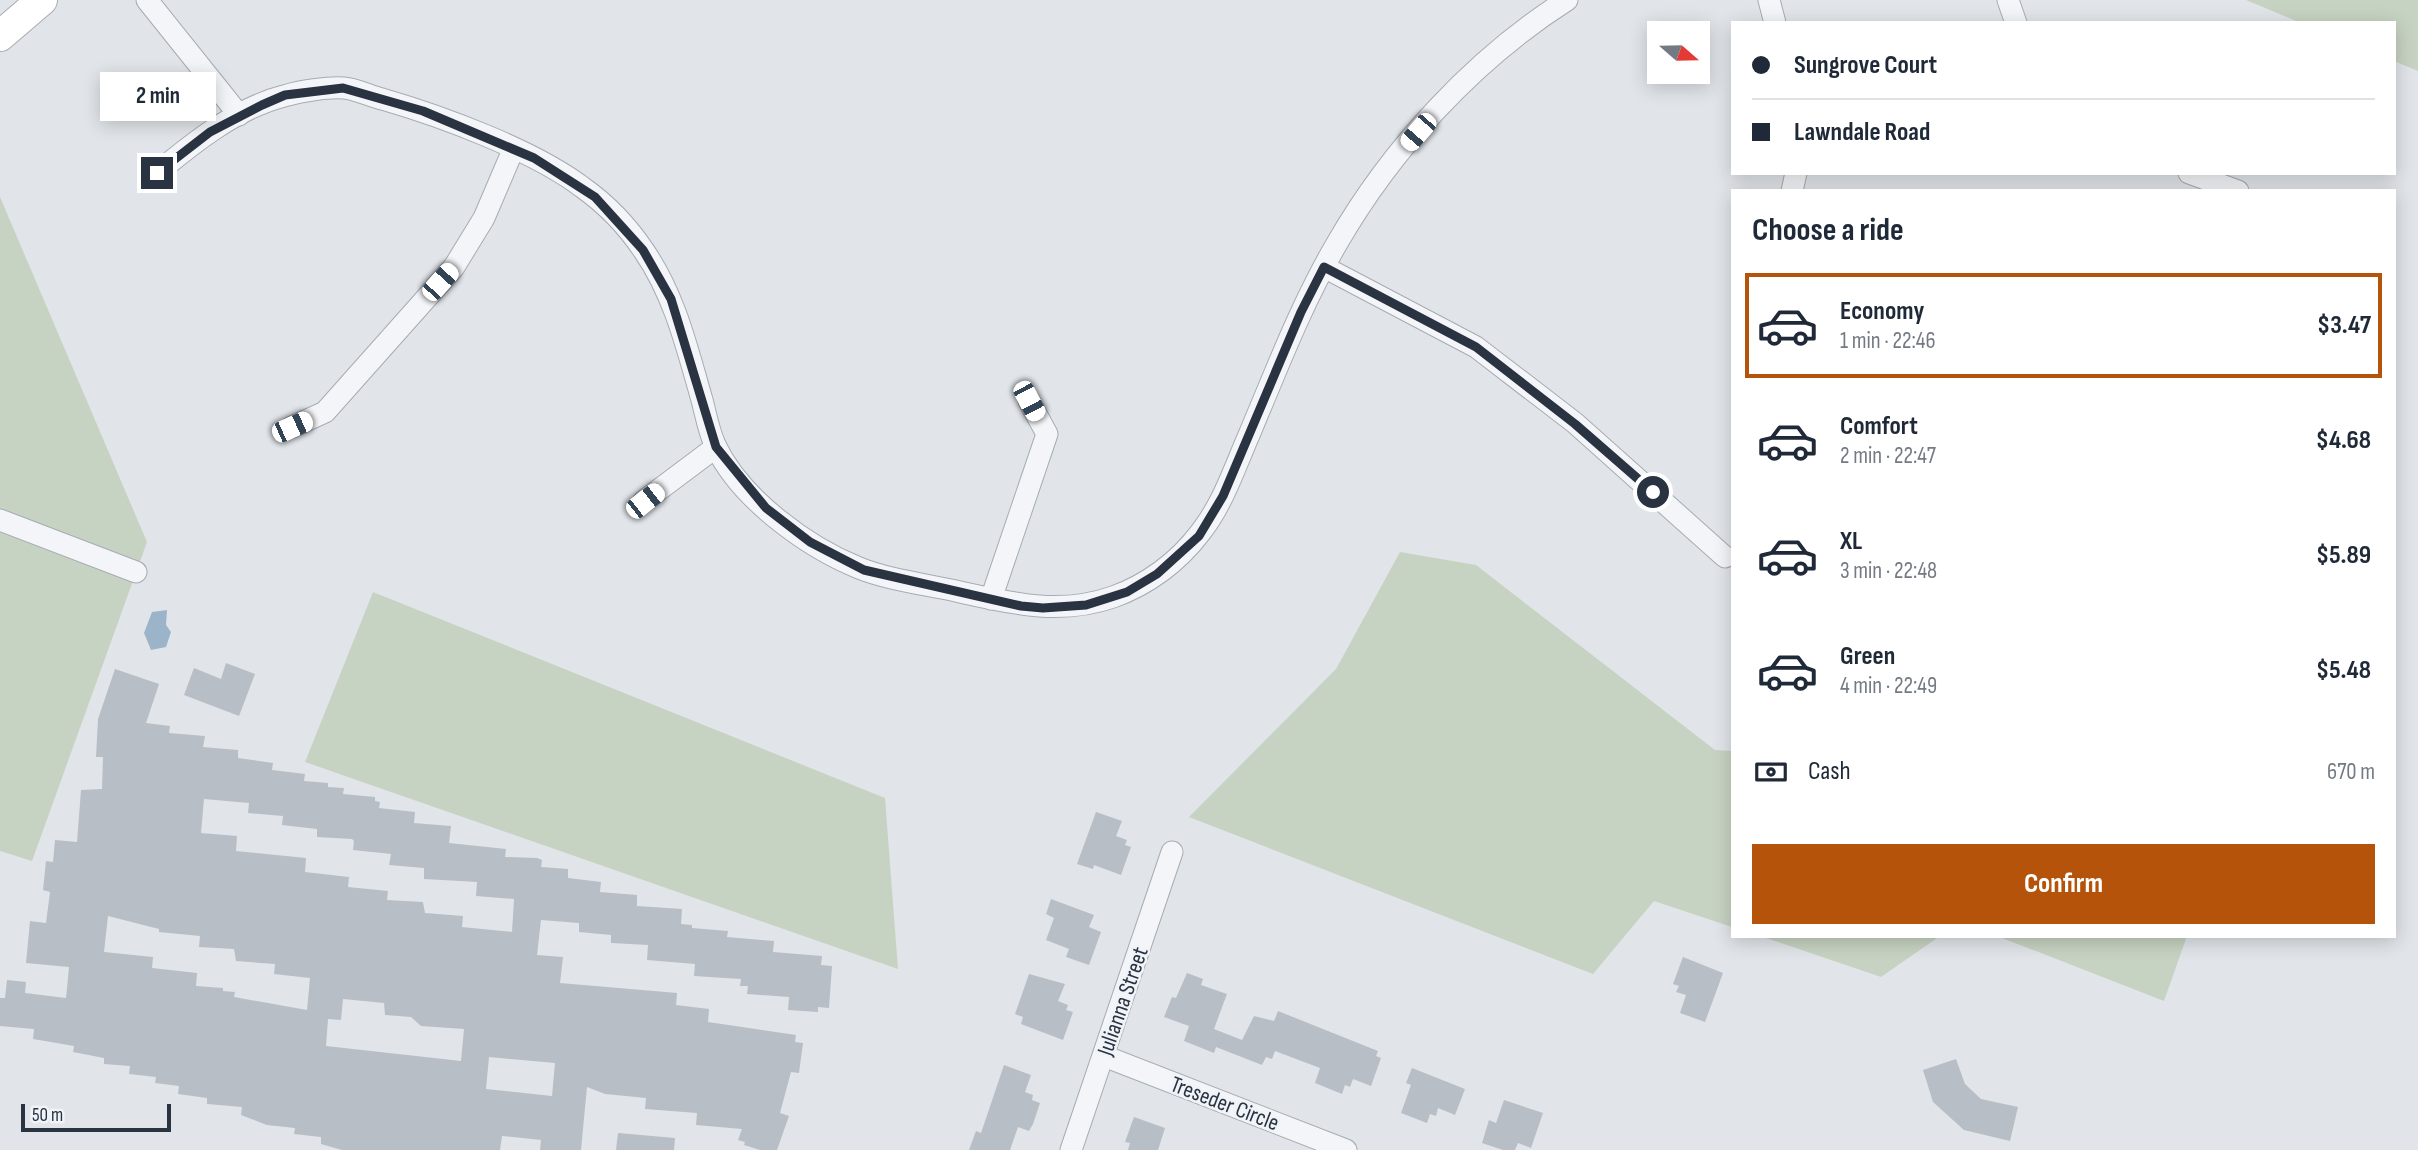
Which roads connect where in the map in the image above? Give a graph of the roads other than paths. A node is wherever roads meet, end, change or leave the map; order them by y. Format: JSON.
{"nodes":[{"id":1,"x":42,"y":0,"type":"edge"},
{"id":2,"x":147,"y":0,"type":"edge"},
{"id":3,"x":1567,"y":0,"type":"edge"},
{"id":4,"x":1769,"y":0,"type":"edge"},
{"id":5,"x":2008,"y":0,"type":"edge"},
{"id":6,"x":1774,"y":21,"type":"edge"},
{"id":7,"x":2016,"y":21,"type":"edge"},
{"id":8,"x":0,"y":36,"type":"edge"},
{"id":9,"x":239,"y":116,"type":"junction"},
{"id":10,"x":513,"y":150,"type":"junction"},
{"id":11,"x":157,"y":173,"type":"dead end"},
{"id":12,"x":2194,"y":175,"type":"edge"},
{"id":13,"x":2233,"y":189,"type":"edge"},
{"id":14,"x":1324,"y":267,"type":"junction"},
{"id":15,"x":1029,"y":401,"type":"dead end"},
{"id":16,"x":292,"y":427,"type":"dead end"},
{"id":17,"x":716,"y":447,"type":"junction"},
{"id":18,"x":645,"y":501,"type":"dead end"},
{"id":19,"x":0,"y":520,"type":"edge"},
{"id":20,"x":1725,"y":557,"type":"dead end"},
{"id":21,"x":136,"y":572,"type":"dead end"},
{"id":22,"x":991,"y":599,"type":"junction"},
{"id":23,"x":1172,"y":852,"type":"dead end"},
{"id":24,"x":1104,"y":1056,"type":"junction"},
{"id":25,"x":1071,"y":1150,"type":"edge"},
{"id":26,"x":1346,"y":1150,"type":"edge"}],
"edges":[{"from":1,"to":8,"type":"main road"},
{"from":2,"to":9,"type":"street"},
{"from":3,"to":14,"type":"street"},
{"from":4,"to":6,"type":"street"},
{"from":5,"to":7,"type":"street"},
{"from":9,"to":10,"type":"street"},
{"from":9,"to":11,"type":"street"},
{"from":10,"to":16,"type":"street"},
{"from":10,"to":17,"type":"street"},
{"from":12,"to":13,"type":"street"},
{"from":14,"to":20,"type":"street"},
{"from":14,"to":22,"type":"street"},
{"from":15,"to":22,"type":"street"},
{"from":17,"to":18,"type":"street"},
{"from":17,"to":22,"type":"street"},
{"from":19,"to":21,"type":"street"},
{"from":23,"to":24,"type":"street","name":"Julianna Street"},
{"from":24,"to":25,"type":"street","name":"Julianna Street"},
{"from":24,"to":26,"type":"street","name":"Treseder Circle"}]}
